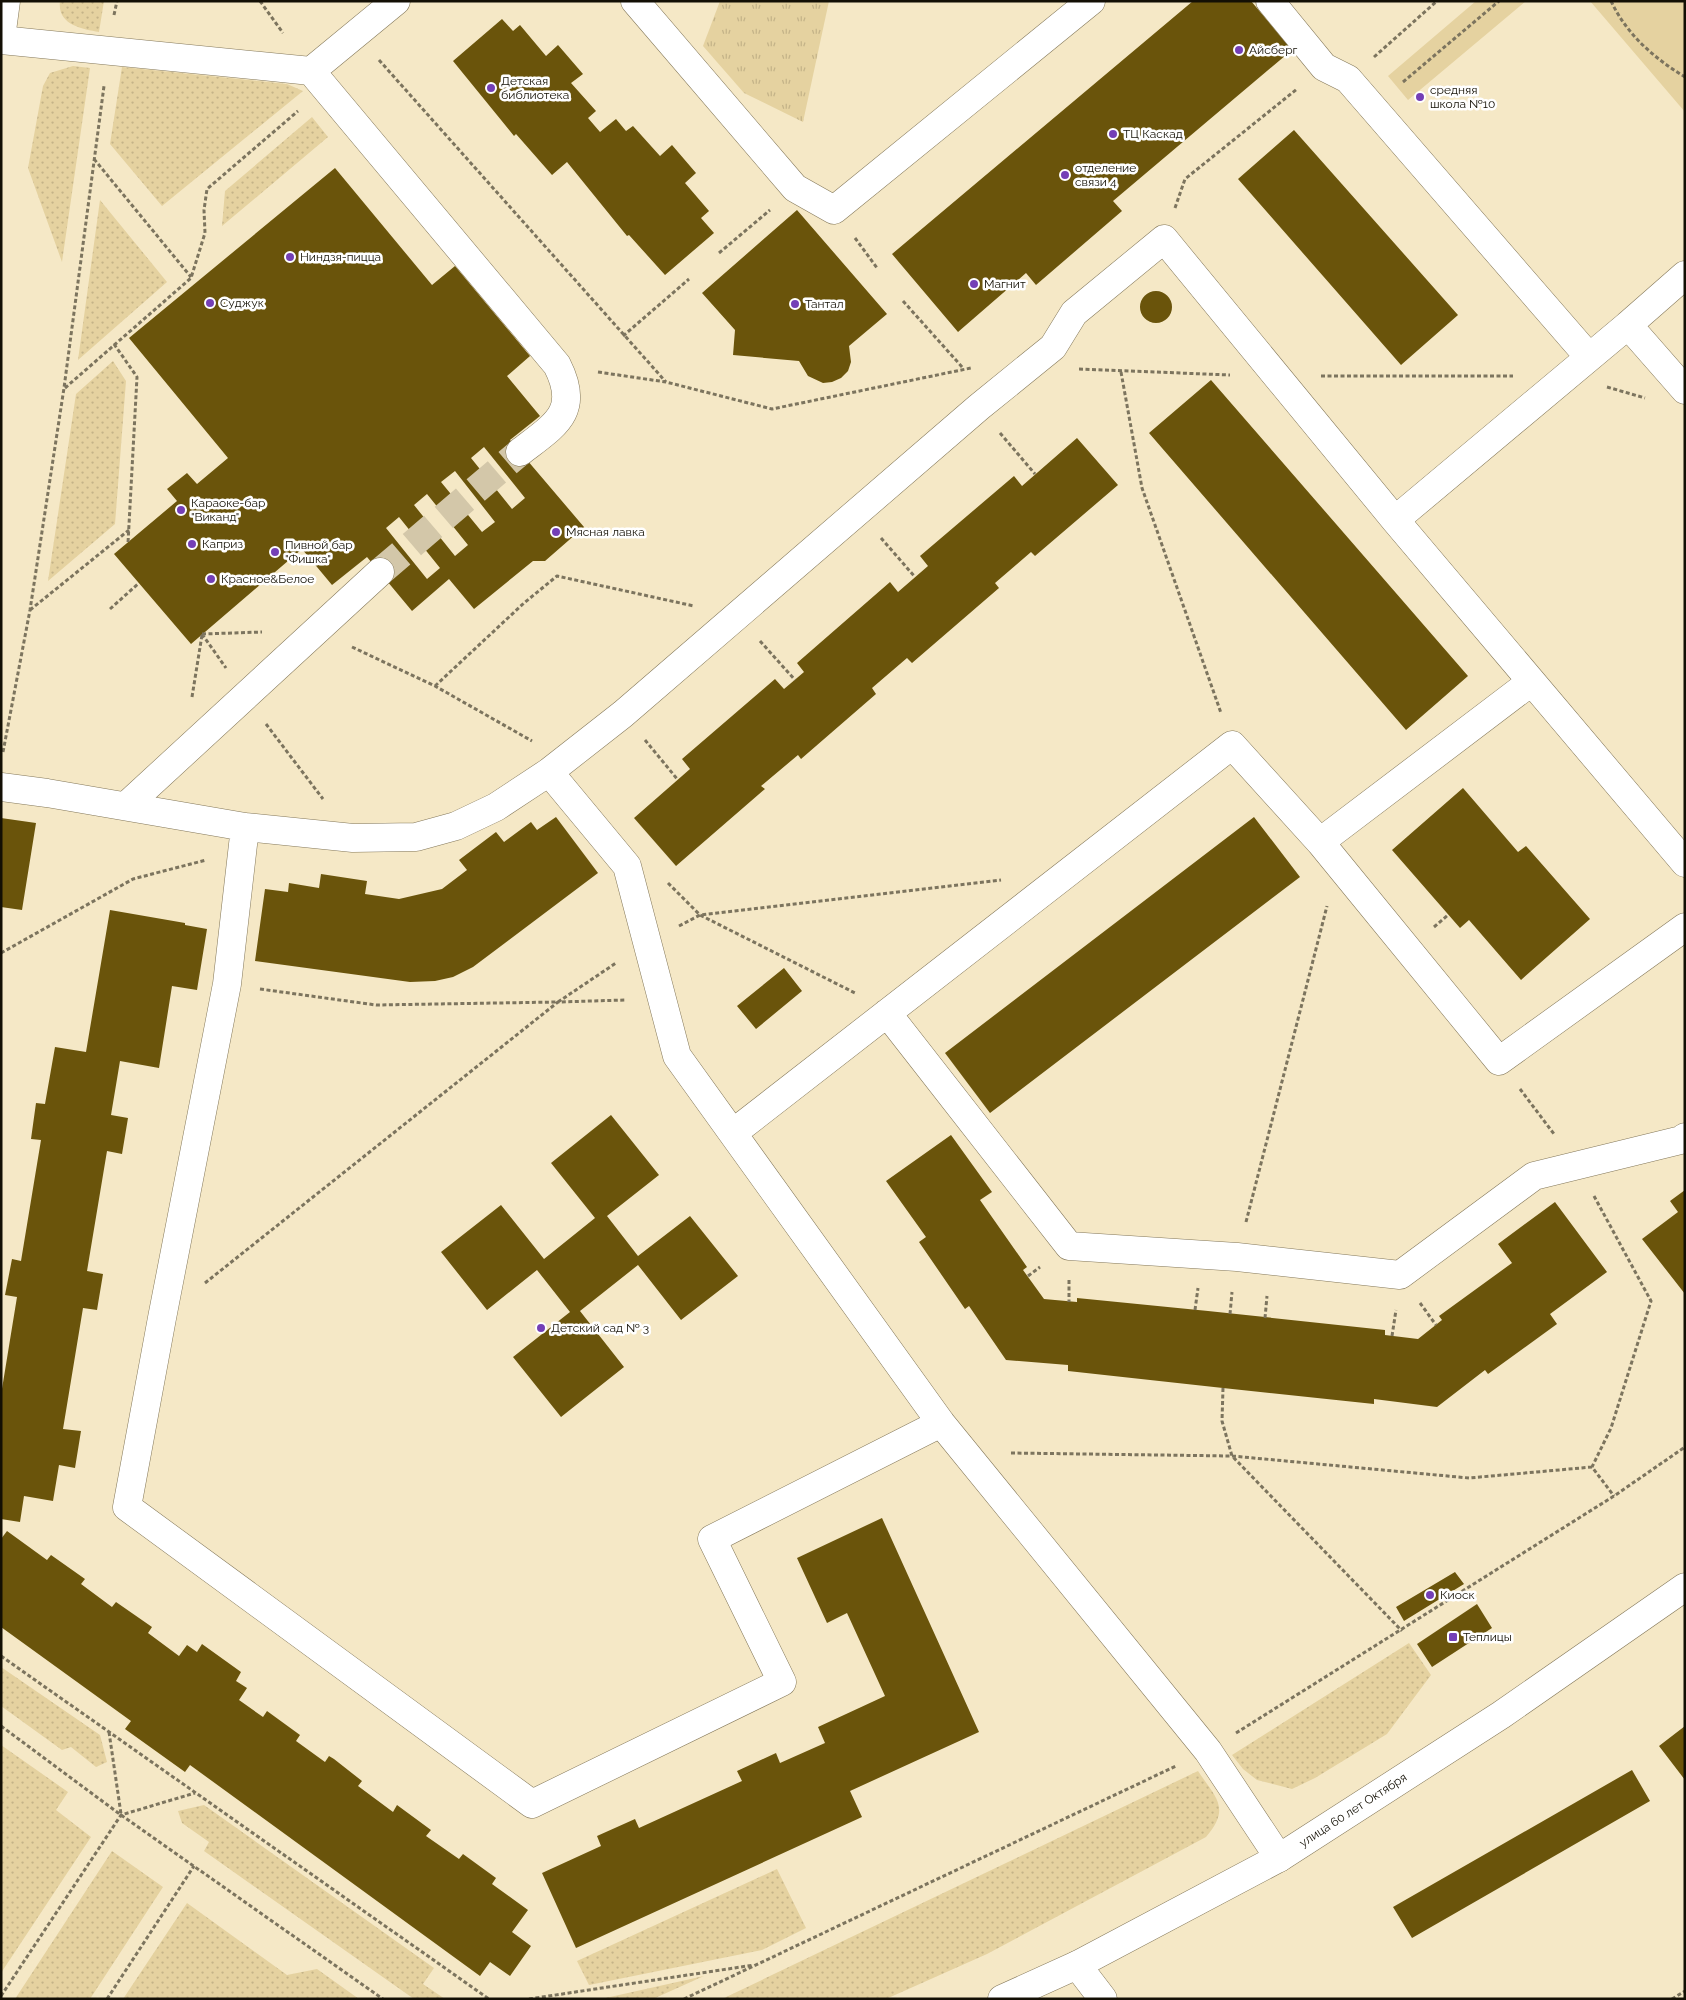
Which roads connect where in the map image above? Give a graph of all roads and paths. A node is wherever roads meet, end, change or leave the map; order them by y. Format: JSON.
{"nodes":[{"id":1,"x":6,"y":1,"type":"edge"},
{"id":2,"x":117,"y":1,"type":"edge"},
{"id":3,"x":396,"y":1,"type":"edge"},
{"id":4,"x":635,"y":1,"type":"edge"},
{"id":5,"x":1091,"y":1,"type":"edge"},
{"id":6,"x":1270,"y":1,"type":"edge"},
{"id":7,"x":1437,"y":1,"type":"edge"},
{"id":8,"x":1499,"y":1,"type":"edge"},
{"id":9,"x":1611,"y":1,"type":"edge"},
{"id":10,"x":357,"y":35,"type":"junction"},
{"id":11,"x":1,"y":39,"type":"edge"},
{"id":12,"x":1392,"y":40,"type":"dead end"},
{"id":13,"x":108,"y":51,"type":"junction"},
{"id":14,"x":1324,"y":67,"type":"junction"},
{"id":15,"x":1685,"y":77,"type":"edge"},
{"id":16,"x":318,"y":80,"type":"junction"},
{"id":17,"x":1403,"y":82,"type":"dead end"},
{"id":18,"x":94,"y":159,"type":"junction"},
{"id":19,"x":795,"y":188,"type":"junction"},
{"id":20,"x":1164,"y":239,"type":"junction"},
{"id":21,"x":719,"y":253,"type":"dead end"},
{"id":22,"x":1685,"y":275,"type":"edge"},
{"id":23,"x":191,"y":278,"type":"junction"},
{"id":24,"x":689,"y":279,"type":"dead end"},
{"id":25,"x":903,"y":301,"type":"dead end"},
{"id":26,"x":1628,"y":325,"type":"junction"},
{"id":27,"x":623,"y":336,"type":"junction"},
{"id":28,"x":114,"y":344,"type":"junction"},
{"id":29,"x":1589,"y":357,"type":"junction"},
{"id":30,"x":558,"y":365,"type":"junction"},
{"id":31,"x":1030,"y":365,"type":"junction"},
{"id":32,"x":964,"y":368,"type":"junction"},
{"id":33,"x":973,"y":368,"type":"dead end"},
{"id":34,"x":1120,"y":372,"type":"junction"},
{"id":35,"x":1276,"y":376,"type":"junction"},
{"id":36,"x":1566,"y":376,"type":"junction"},
{"id":37,"x":666,"y":382,"type":"junction"},
{"id":38,"x":64,"y":388,"type":"junction"},
{"id":39,"x":1685,"y":390,"type":"edge"},
{"id":40,"x":1648,"y":399,"type":"dead end"},
{"id":41,"x":979,"y":407,"type":"junction"},
{"id":42,"x":520,"y":452,"type":"tunnel mouth"},
{"id":43,"x":1036,"y":474,"type":"dead end"},
{"id":44,"x":858,"y":512,"type":"junction"},
{"id":45,"x":1395,"y":520,"type":"junction"},
{"id":46,"x":129,"y":530,"type":"junction"},
{"id":47,"x":128,"y":543,"type":"dead end"},
{"id":48,"x":380,"y":572,"type":"tunnel mouth"},
{"id":49,"x":915,"y":577,"type":"dead end"},
{"id":50,"x":139,"y":583,"type":"dead end"},
{"id":51,"x":110,"y":609,"type":"dead end"},
{"id":52,"x":30,"y":610,"type":"junction"},
{"id":53,"x":738,"y":616,"type":"junction"},
{"id":54,"x":317,"y":631,"type":"junction"},
{"id":55,"x":202,"y":634,"type":"junction"},
{"id":56,"x":795,"y":680,"type":"dead end"},
{"id":57,"x":1530,"y":682,"type":"junction"},
{"id":58,"x":435,"y":686,"type":"junction"},
{"id":59,"x":245,"y":696,"type":"junction"},
{"id":60,"x":192,"y":698,"type":"dead end"},
{"id":61,"x":623,"y":714,"type":"junction"},
{"id":62,"x":1232,"y":745,"type":"junction"},
{"id":63,"x":1,"y":761,"type":"edge"},
{"id":64,"x":557,"y":766,"type":"junction"},
{"id":65,"x":678,"y":780,"type":"dead end"},
{"id":66,"x":1,"y":787,"type":"edge"},
{"id":67,"x":126,"y":806,"type":"junction"},
{"id":68,"x":353,"y":838,"type":"junction"},
{"id":69,"x":243,"y":840,"type":"junction"},
{"id":70,"x":1320,"y":842,"type":"junction"},
{"id":71,"x":1685,"y":863,"type":"edge"},
{"id":72,"x":1338,"y":864,"type":"junction"},
{"id":73,"x":661,"y":876,"type":"dead end"},
{"id":74,"x":1685,"y":927,"type":"edge"},
{"id":75,"x":1,"y":953,"type":"edge"},
{"id":76,"x":661,"y":999,"type":"junction"},
{"id":77,"x":887,"y":1014,"type":"junction"},
{"id":78,"x":1499,"y":1061,"type":"junction"},
{"id":79,"x":733,"y":1133,"type":"junction"},
{"id":80,"x":1685,"y":1137,"type":"edge"},
{"id":81,"x":1577,"y":1165,"type":"junction"},
{"id":82,"x":1237,"y":1257,"type":"junction"},
{"id":83,"x":1230,"y":1314,"type":"dead end"},
{"id":84,"x":162,"y":1318,"type":"junction"},
{"id":85,"x":1223,"y":1388,"type":"dead end"},
{"id":86,"x":941,"y":1423,"type":"junction"},
{"id":87,"x":966,"y":1452,"type":"junction"},
{"id":88,"x":1232,"y":1456,"type":"junction"},
{"id":89,"x":1592,"y":1467,"type":"junction"},
{"id":90,"x":1614,"y":1496,"type":"dead end"},
{"id":91,"x":1685,"y":1587,"type":"edge"},
{"id":92,"x":1402,"y":1631,"type":"dead end"},
{"id":93,"x":1,"y":1656,"type":"edge"},
{"id":94,"x":1,"y":1726,"type":"edge"},
{"id":95,"x":109,"y":1732,"type":"junction"},
{"id":96,"x":195,"y":1792,"type":"junction"},
{"id":97,"x":121,"y":1815,"type":"junction"},
{"id":98,"x":1279,"y":1858,"type":"junction"},
{"id":99,"x":194,"y":1866,"type":"junction"},
{"id":100,"x":757,"y":1964,"type":"dead end"},
{"id":101,"x":1077,"y":1966,"type":"junction"},
{"id":102,"x":1685,"y":1991,"type":"edge"},
{"id":103,"x":1,"y":1996,"type":"edge"},
{"id":104,"x":107,"y":1999,"type":"edge"},
{"id":105,"x":383,"y":1999,"type":"edge"},
{"id":106,"x":489,"y":1999,"type":"edge"},
{"id":107,"x":529,"y":1999,"type":"edge"},
{"id":108,"x":1002,"y":1999,"type":"edge"},
{"id":109,"x":1103,"y":1999,"type":"edge"},
{"id":110,"x":1672,"y":1999,"type":"edge"}],
"edges":[{"from":1,"to":11,"type":"main road"},
{"from":2,"to":13,"type":"path"},
{"from":3,"to":10,"type":"main road"},
{"from":4,"to":19,"type":"main road"},
{"from":5,"to":19,"type":"main road"},
{"from":6,"to":14,"type":"main road"},
{"from":7,"to":12,"type":"path"},
{"from":8,"to":17,"type":"path"},
{"from":9,"to":15,"type":"path"},
{"from":10,"to":16,"type":"main road"},
{"from":10,"to":27,"type":"path"},
{"from":11,"to":13,"type":"main road"},
{"from":13,"to":16,"type":"main road"},
{"from":13,"to":18,"type":"path"},
{"from":14,"to":20,"type":"path"},
{"from":14,"to":29,"type":"main road"},
{"from":16,"to":23,"type":"path"},
{"from":16,"to":30,"type":"main road"},
{"from":18,"to":23,"type":"path"},
{"from":18,"to":38,"type":"path"},
{"from":19,"to":21,"type":"path"},
{"from":20,"to":31,"type":"main road"},
{"from":20,"to":35,"type":"main road"},
{"from":22,"to":26,"type":"main road"},
{"from":23,"to":28,"type":"path"},
{"from":24,"to":27,"type":"path"},
{"from":25,"to":32,"type":"path"},
{"from":26,"to":29,"type":"main road"},
{"from":26,"to":39,"type":"main road"},
{"from":27,"to":37,"type":"path"},
{"from":28,"to":38,"type":"path"},
{"from":28,"to":46,"type":"path"},
{"from":29,"to":36,"type":"main road"},
{"from":30,"to":37,"type":"path"},
{"from":30,"to":42,"type":"main road"},
{"from":31,"to":34,"type":"path"},
{"from":31,"to":41,"type":"main road"},
{"from":32,"to":33,"type":"path"},
{"from":32,"to":37,"type":"path"},
{"from":34,"to":35,"type":"path"},
{"from":34,"to":62,"type":"path"},
{"from":35,"to":36,"type":"path"},
{"from":35,"to":45,"type":"main road"},
{"from":36,"to":40,"type":"path"},
{"from":36,"to":45,"type":"main road"},
{"from":38,"to":52,"type":"path"},
{"from":41,"to":43,"type":"path"},
{"from":41,"to":44,"type":"main road"},
{"from":44,"to":49,"type":"path"},
{"from":44,"to":53,"type":"main road"},
{"from":45,"to":57,"type":"main road"},
{"from":46,"to":47,"type":"path"},
{"from":46,"to":52,"type":"path"},
{"from":48,"to":54,"type":"main road"},
{"from":50,"to":51,"type":"path"},
{"from":52,"to":63,"type":"path"},
{"from":53,"to":56,"type":"path"},
{"from":53,"to":58,"type":"path"},
{"from":53,"to":61,"type":"main road"},
{"from":54,"to":55,"type":"path"},
{"from":54,"to":58,"type":"path"},
{"from":54,"to":59,"type":"main road"},
{"from":55,"to":59,"type":"path"},
{"from":55,"to":60,"type":"path"},
{"from":57,"to":70,"type":"main road"},
{"from":57,"to":71,"type":"main road"},
{"from":58,"to":64,"type":"path"},
{"from":59,"to":67,"type":"main road"},
{"from":59,"to":68,"type":"path"},
{"from":61,"to":64,"type":"main road"},
{"from":61,"to":65,"type":"path"},
{"from":62,"to":70,"type":"main road"},
{"from":62,"to":77,"type":"main road"},
{"from":64,"to":68,"type":"main road"},
{"from":64,"to":76,"type":"main road"},
{"from":66,"to":67,"type":"main road"},
{"from":67,"to":69,"type":"main road"},
{"from":68,"to":69,"type":"main road"},
{"from":69,"to":75,"type":"path"},
{"from":69,"to":84,"type":"main road"},
{"from":70,"to":72,"type":"main road"},
{"from":72,"to":78,"type":"main road"},
{"from":72,"to":82,"type":"path"},
{"from":73,"to":77,"type":"path"},
{"from":74,"to":78,"type":"main road"},
{"from":76,"to":79,"type":"main road"},
{"from":76,"to":84,"type":"path"},
{"from":77,"to":79,"type":"main road"},
{"from":77,"to":82,"type":"main road"},
{"from":78,"to":81,"type":"path"},
{"from":79,"to":86,"type":"main road"},
{"from":80,"to":81,"type":"main road"},
{"from":81,"to":82,"type":"main road"},
{"from":81,"to":89,"type":"path"},
{"from":82,"to":83,"type":"path"},
{"from":84,"to":86,"type":"main road"},
{"from":85,"to":88,"type":"path"},
{"from":86,"to":87,"type":"main road"},
{"from":87,"to":88,"type":"path"},
{"from":87,"to":98,"type":"main road"},
{"from":88,"to":89,"type":"path"},
{"from":88,"to":92,"type":"path"},
{"from":89,"to":90,"type":"path"},
{"from":91,"to":98,"type":"main road","name":"улица 60 лет Октября"},
{"from":93,"to":95,"type":"path"},
{"from":94,"to":97,"type":"path"},
{"from":95,"to":96,"type":"path"},
{"from":95,"to":97,"type":"path"},
{"from":96,"to":97,"type":"path"},
{"from":96,"to":106,"type":"path"},
{"from":97,"to":99,"type":"path"},
{"from":97,"to":103,"type":"path"},
{"from":98,"to":101,"type":"main road","name":"улица 60 лет Октября"},
{"from":99,"to":104,"type":"path"},
{"from":99,"to":105,"type":"path"},
{"from":100,"to":107,"type":"path"},
{"from":101,"to":108,"type":"main road","name":"улица 60 лет Октября"},
{"from":101,"to":109,"type":"main road"},
{"from":102,"to":110,"type":"path"}]}
